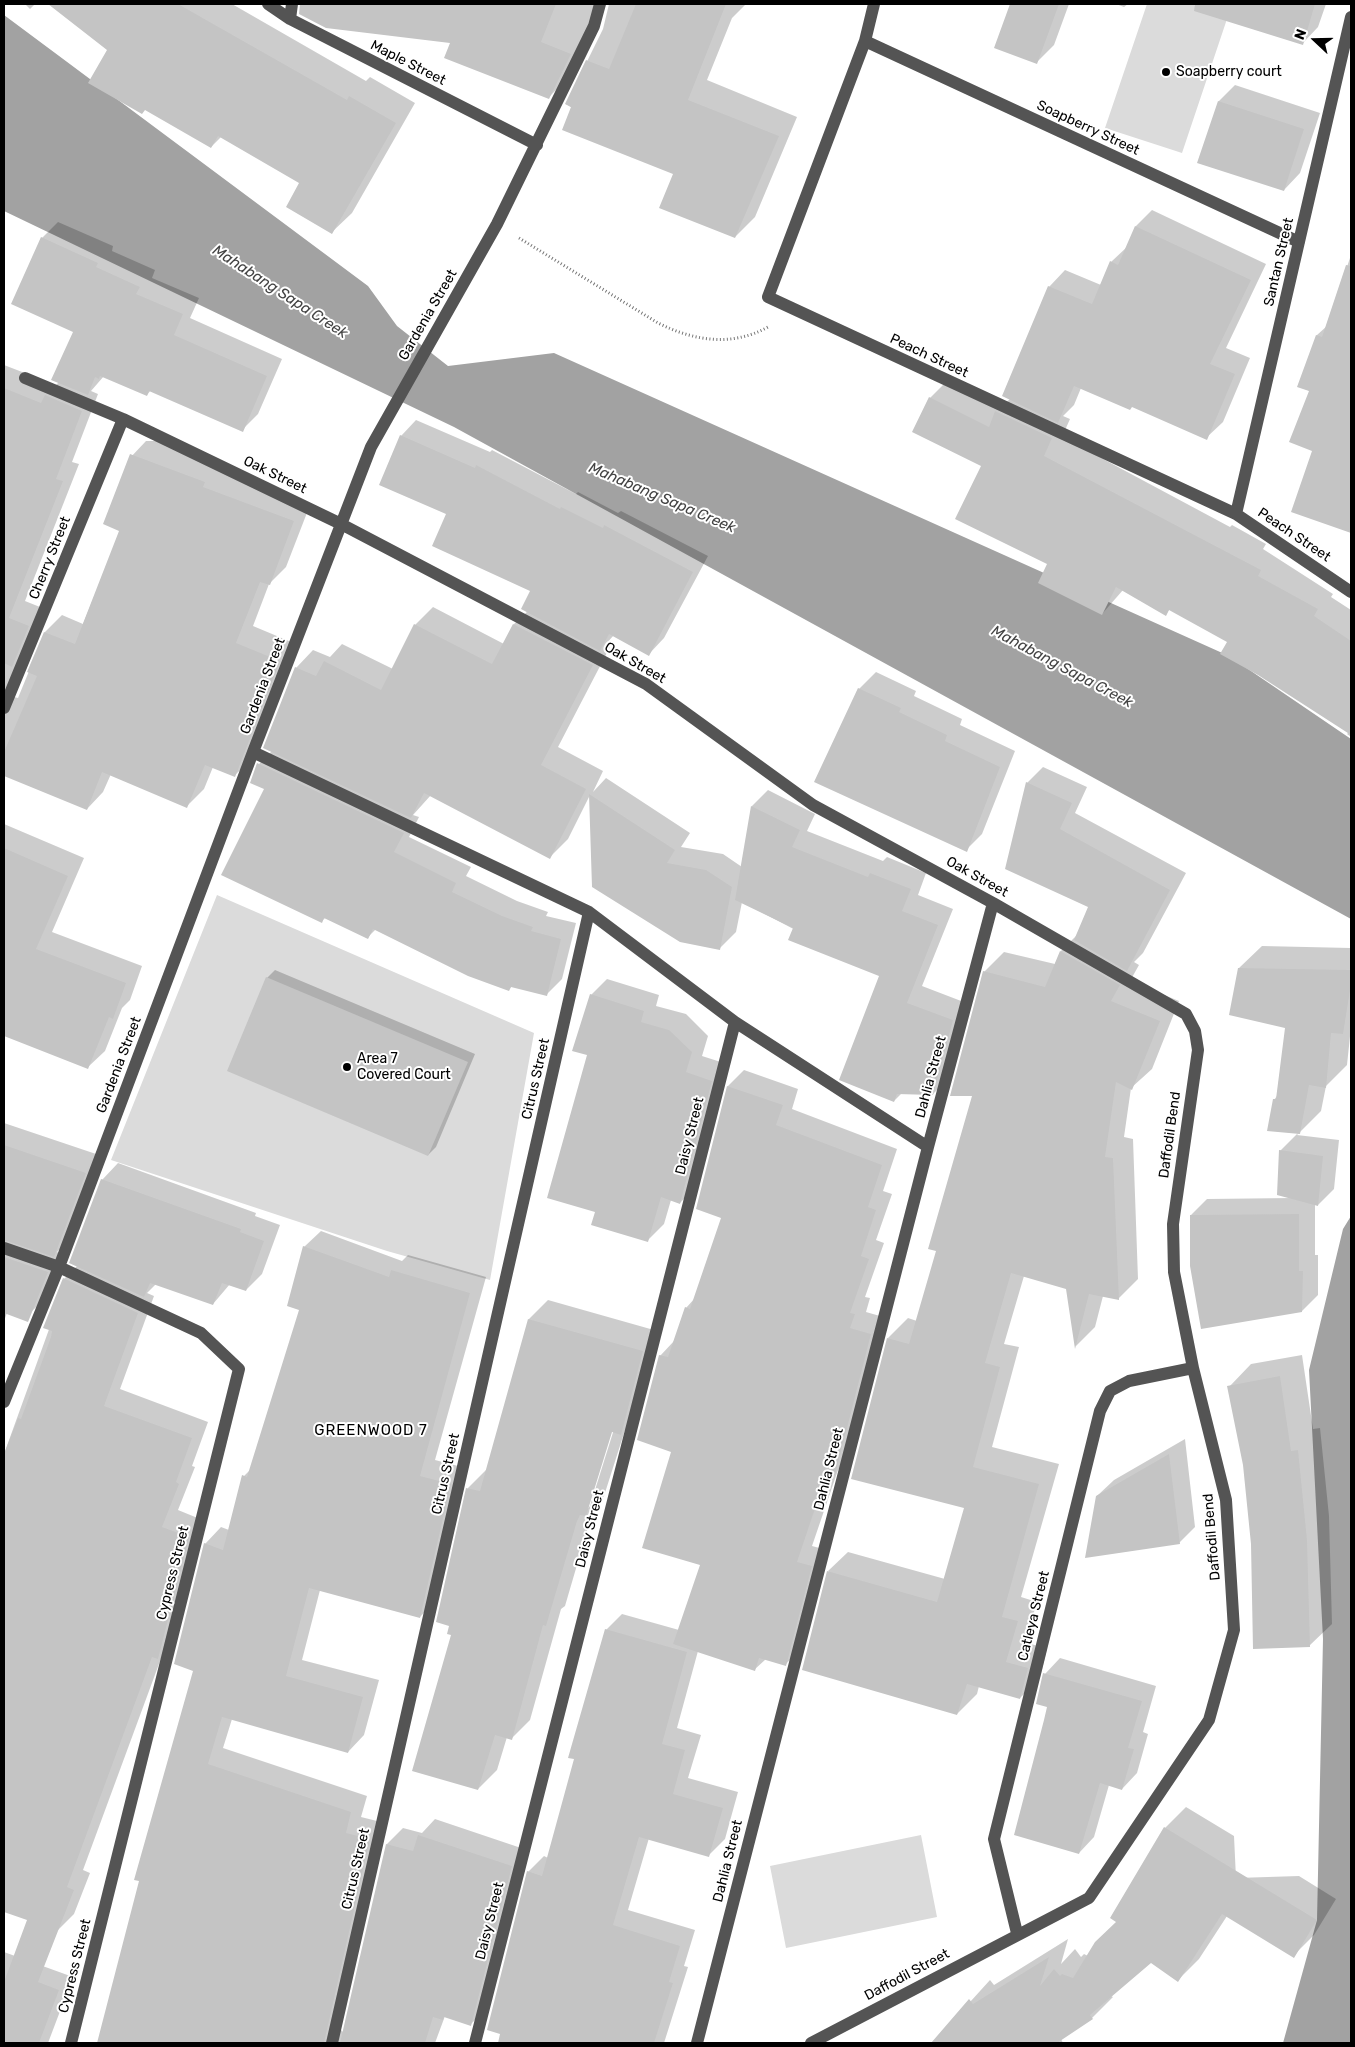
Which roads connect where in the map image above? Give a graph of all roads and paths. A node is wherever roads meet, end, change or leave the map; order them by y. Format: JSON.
{"nodes":[{"id":1,"x":268,"y":4,"type":"edge"},
{"id":2,"x":292,"y":4,"type":"edge"},
{"id":3,"x":600,"y":4,"type":"edge"},
{"id":4,"x":874,"y":4,"type":"edge"},
{"id":5,"x":1351,"y":17,"type":"edge"},
{"id":6,"x":290,"y":19,"type":"junction"},
{"id":7,"x":865,"y":41,"type":"junction"},
{"id":8,"x":537,"y":146,"type":"junction"},
{"id":9,"x":498,"y":224,"type":"junction"},
{"id":10,"x":1299,"y":242,"type":"junction"},
{"id":11,"x":792,"y":309,"type":"junction"},
{"id":12,"x":25,"y":378,"type":"dead end"},
{"id":13,"x":123,"y":418,"type":"junction"},
{"id":14,"x":1236,"y":514,"type":"junction"},
{"id":15,"x":341,"y":524,"type":"junction"},
{"id":16,"x":1351,"y":592,"type":"edge"},
{"id":17,"x":4,"y":708,"type":"edge"},
{"id":18,"x":253,"y":752,"type":"junction"},
{"id":19,"x":993,"y":903,"type":"junction"},
{"id":20,"x":589,"y":912,"type":"junction"},
{"id":21,"x":735,"y":1022,"type":"junction"},
{"id":22,"x":1195,"y":1031,"type":"joint"},
{"id":23,"x":928,"y":1147,"type":"junction"},
{"id":24,"x":4,"y":1248,"type":"edge"},
{"id":25,"x":59,"y":1268,"type":"junction"},
{"id":26,"x":1193,"y":1368,"type":"junction"},
{"id":27,"x":4,"y":1402,"type":"edge"},
{"id":28,"x":1017,"y":1933,"type":"junction"},
{"id":29,"x":71,"y":2043,"type":"edge"},
{"id":30,"x":332,"y":2043,"type":"edge"},
{"id":31,"x":475,"y":2043,"type":"edge"},
{"id":32,"x":697,"y":2043,"type":"edge"},
{"id":33,"x":811,"y":2043,"type":"edge"}],
"edges":[{"from":1,"to":6,"type":"street","name":"Maple Street"},
{"from":2,"to":6,"type":"street"},
{"from":3,"to":8,"type":"street","name":"Gardenia Street"},
{"from":4,"to":7,"type":"street","name":"Peach Street"},
{"from":5,"to":10,"type":"street","name":"Santan Street"},
{"from":6,"to":8,"type":"street","name":"Maple Street"},
{"from":7,"to":10,"type":"street","name":"Soapberry Street"},
{"from":7,"to":11,"type":"street","name":"Peach Street"},
{"from":8,"to":9,"type":"street","name":"Gardenia Street"},
{"from":9,"to":11,"type":"path"},
{"from":9,"to":15,"type":"street","name":"Gardenia Street"},
{"from":10,"to":14,"type":"street","name":"Santan Street"},
{"from":11,"to":14,"type":"street","name":"Peach Street"},
{"from":12,"to":13,"type":"street","name":"Oak Street"},
{"from":13,"to":15,"type":"street","name":"Oak Street"},
{"from":13,"to":17,"type":"street","name":"Cherry Street"},
{"from":14,"to":16,"type":"street","name":"Peach Street"},
{"from":15,"to":18,"type":"street","name":"Gardenia Street"},
{"from":15,"to":19,"type":"street","name":"Oak Street"},
{"from":18,"to":20,"type":"street"},
{"from":18,"to":25,"type":"street","name":"Gardenia Street"},
{"from":19,"to":22,"type":"street","name":"Oak Street"},
{"from":19,"to":23,"type":"street","name":"Dahlia Street"},
{"from":20,"to":21,"type":"street"},
{"from":20,"to":30,"type":"street","name":"Citrus Street"},
{"from":21,"to":23,"type":"street"},
{"from":21,"to":31,"type":"street","name":"Daisy Street"},
{"from":22,"to":26,"type":"street","name":"Daffodil Bend"},
{"from":23,"to":32,"type":"street","name":"Dahlia Street"},
{"from":24,"to":25,"type":"street","name":"Cypress Street"},
{"from":25,"to":27,"type":"street","name":"Gardenia Street"},
{"from":25,"to":29,"type":"street","name":"Cypress Street"},
{"from":26,"to":28,"type":"street","name":"Catleya Street"},
{"from":26,"to":28,"type":"street","name":"Daffodil Bend"},
{"from":28,"to":33,"type":"street","name":"Daffodil Street"}]}
